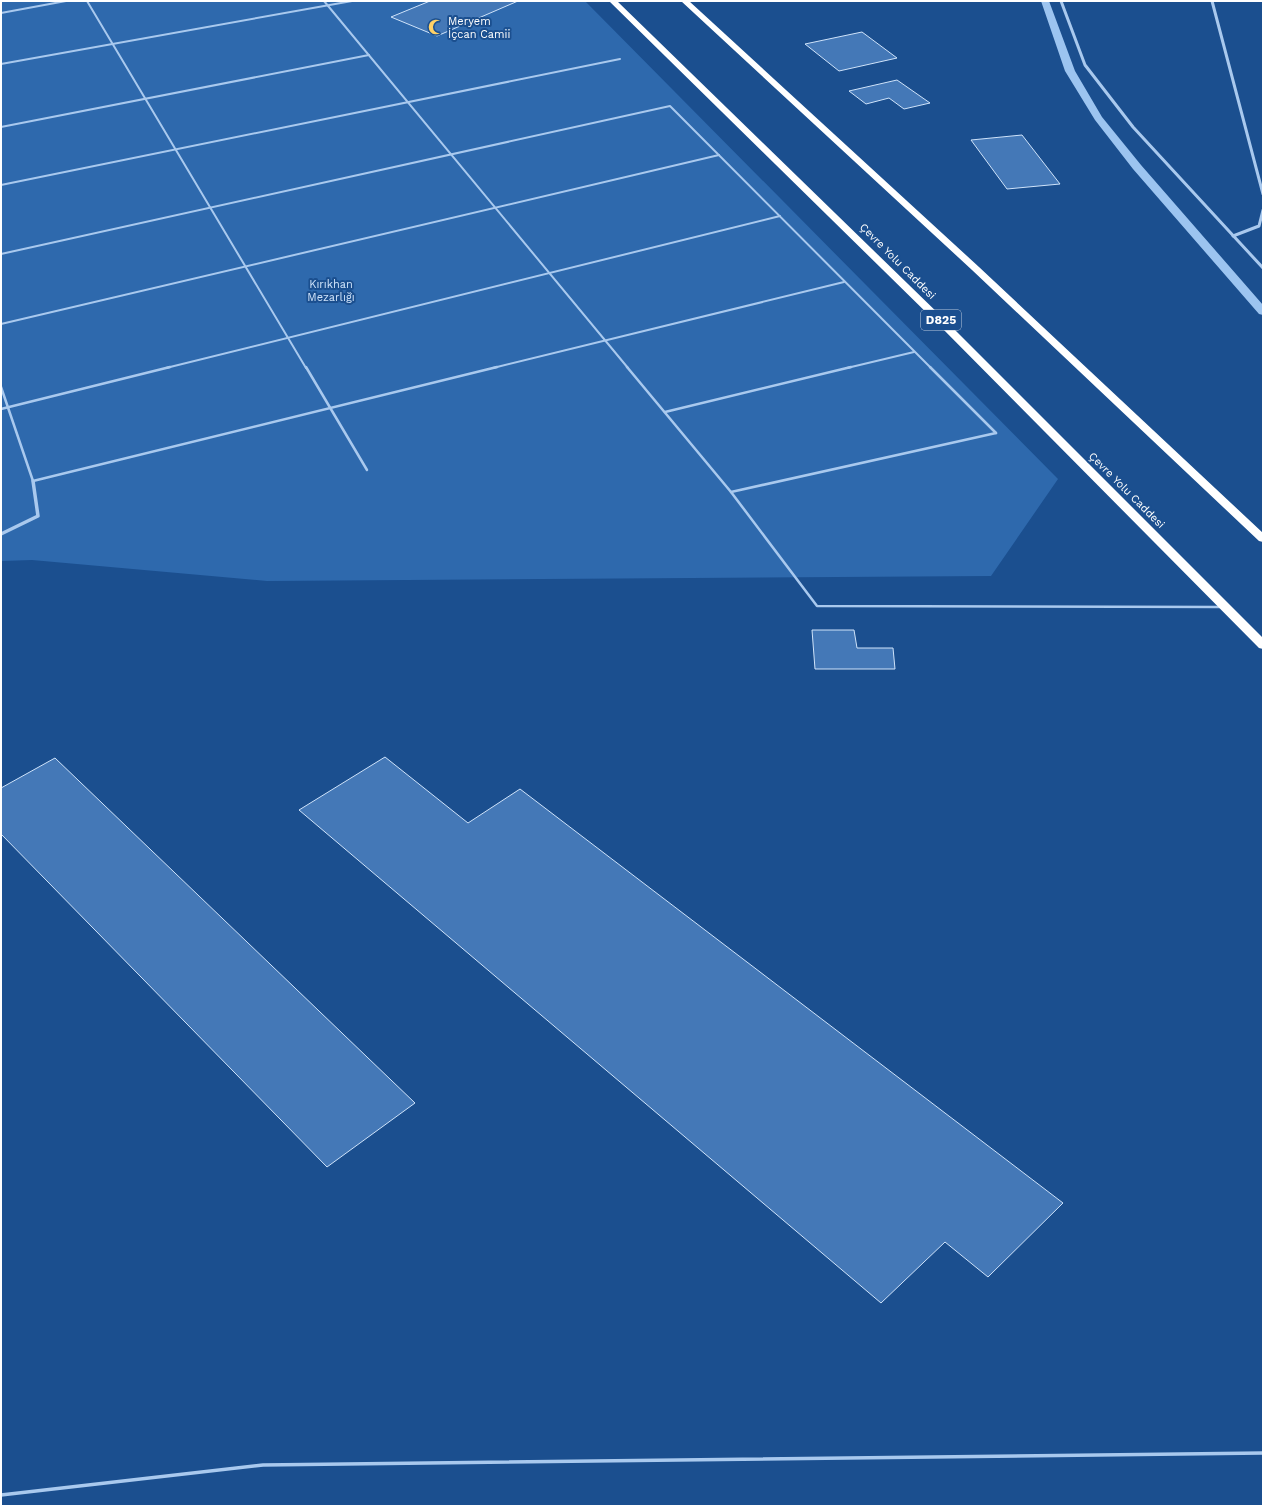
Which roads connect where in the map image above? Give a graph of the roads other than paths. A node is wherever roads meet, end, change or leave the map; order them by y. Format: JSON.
{"nodes":[{"id":1,"x":66,"y":1,"type":"edge"},
{"id":2,"x":87,"y":1,"type":"edge"},
{"id":3,"x":324,"y":1,"type":"edge"},
{"id":4,"x":352,"y":1,"type":"edge"},
{"id":5,"x":613,"y":1,"type":"edge"},
{"id":6,"x":685,"y":1,"type":"edge"},
{"id":7,"x":1061,"y":1,"type":"edge"},
{"id":8,"x":1212,"y":1,"type":"edge"},
{"id":9,"x":327,"y":5,"type":"junction"},
{"id":10,"x":1,"y":13,"type":"edge"},
{"id":11,"x":112,"y":44,"type":"junction"},
{"id":12,"x":368,"y":55,"type":"junction"},
{"id":13,"x":620,"y":59,"type":"dead end"},
{"id":14,"x":1,"y":64,"type":"edge"},
{"id":15,"x":145,"y":99,"type":"junction"},
{"id":16,"x":407,"y":102,"type":"junction"},
{"id":17,"x":1,"y":127,"type":"edge"},
{"id":18,"x":175,"y":149,"type":"junction"},
{"id":19,"x":451,"y":154,"type":"junction"},
{"id":20,"x":719,"y":155,"type":"junction"},
{"id":21,"x":1,"y":185,"type":"edge"},
{"id":22,"x":1263,"y":194,"type":"edge"},
{"id":23,"x":210,"y":207,"type":"junction"},
{"id":24,"x":496,"y":208,"type":"junction"},
{"id":25,"x":1263,"y":210,"type":"edge"},
{"id":26,"x":780,"y":216,"type":"junction"},
{"id":27,"x":1233,"y":236,"type":"junction"},
{"id":28,"x":1,"y":254,"type":"edge"},
{"id":29,"x":245,"y":267,"type":"junction"},
{"id":30,"x":1263,"y":268,"type":"edge"},
{"id":31,"x":550,"y":273,"type":"junction"},
{"id":32,"x":844,"y":282,"type":"junction"},
{"id":33,"x":1,"y":324,"type":"edge"},
{"id":34,"x":288,"y":338,"type":"junction"},
{"id":35,"x":605,"y":340,"type":"junction"},
{"id":36,"x":914,"y":352,"type":"junction"},
{"id":37,"x":1,"y":387,"type":"edge"},
{"id":38,"x":9,"y":407,"type":"junction"},
{"id":39,"x":330,"y":408,"type":"junction"},
{"id":40,"x":1,"y":409,"type":"edge"},
{"id":41,"x":665,"y":412,"type":"junction"},
{"id":42,"x":367,"y":470,"type":"dead end"},
{"id":43,"x":33,"y":481,"type":"junction"},
{"id":44,"x":731,"y":492,"type":"junction"},
{"id":45,"x":1,"y":534,"type":"edge"},
{"id":46,"x":1263,"y":539,"type":"edge"},
{"id":47,"x":1226,"y":607,"type":"junction"},
{"id":48,"x":1263,"y":645,"type":"edge"},
{"id":49,"x":1263,"y":1453,"type":"edge"},
{"id":50,"x":1,"y":1495,"type":"edge"}],
"edges":[{"from":1,"to":10,"type":"lane"},
{"from":2,"to":11,"type":"lane"},
{"from":3,"to":9,"type":"lane"},
{"from":4,"to":9,"type":"lane"},
{"from":5,"to":47,"type":"highway","name":"Çevre Yolu Caddesi","number":"D825"},
{"from":6,"to":46,"type":"highway"},
{"from":7,"to":27,"type":"street"},
{"from":8,"to":22,"type":"street"},
{"from":9,"to":11,"type":"lane"},
{"from":9,"to":12,"type":"lane"},
{"from":11,"to":14,"type":"lane"},
{"from":11,"to":15,"type":"lane"},
{"from":12,"to":15,"type":"lane"},
{"from":12,"to":16,"type":"lane"},
{"from":13,"to":16,"type":"lane"},
{"from":15,"to":17,"type":"lane"},
{"from":15,"to":18,"type":"lane"},
{"from":16,"to":18,"type":"lane"},
{"from":16,"to":19,"type":"lane"},
{"from":18,"to":21,"type":"lane"},
{"from":18,"to":23,"type":"lane"},
{"from":19,"to":20,"type":"lane"},
{"from":19,"to":23,"type":"lane"},
{"from":19,"to":24,"type":"lane"},
{"from":20,"to":24,"type":"lane"},
{"from":20,"to":26,"type":"lane"},
{"from":23,"to":28,"type":"lane"},
{"from":23,"to":29,"type":"lane"},
{"from":24,"to":29,"type":"lane"},
{"from":24,"to":31,"type":"lane"},
{"from":25,"to":27,"type":"street"},
{"from":26,"to":31,"type":"lane"},
{"from":26,"to":32,"type":"lane"},
{"from":27,"to":30,"type":"street"},
{"from":29,"to":33,"type":"lane"},
{"from":29,"to":34,"type":"lane"},
{"from":31,"to":34,"type":"lane"},
{"from":31,"to":35,"type":"lane"},
{"from":32,"to":35,"type":"lane"},
{"from":32,"to":36,"type":"lane"},
{"from":34,"to":38,"type":"lane"},
{"from":34,"to":39,"type":"lane"},
{"from":35,"to":39,"type":"lane"},
{"from":35,"to":41,"type":"lane"},
{"from":36,"to":41,"type":"lane"},
{"from":36,"to":44,"type":"lane"},
{"from":37,"to":38,"type":"lane"},
{"from":38,"to":40,"type":"lane"},
{"from":38,"to":43,"type":"lane"},
{"from":39,"to":42,"type":"lane"},
{"from":39,"to":43,"type":"lane"},
{"from":41,"to":44,"type":"lane"},
{"from":43,"to":45,"type":"street"},
{"from":44,"to":47,"type":"lane"},
{"from":47,"to":48,"type":"highway","name":"Çevre Yolu Caddesi","number":"D825"},
{"from":49,"to":50,"type":"lane"}]}
